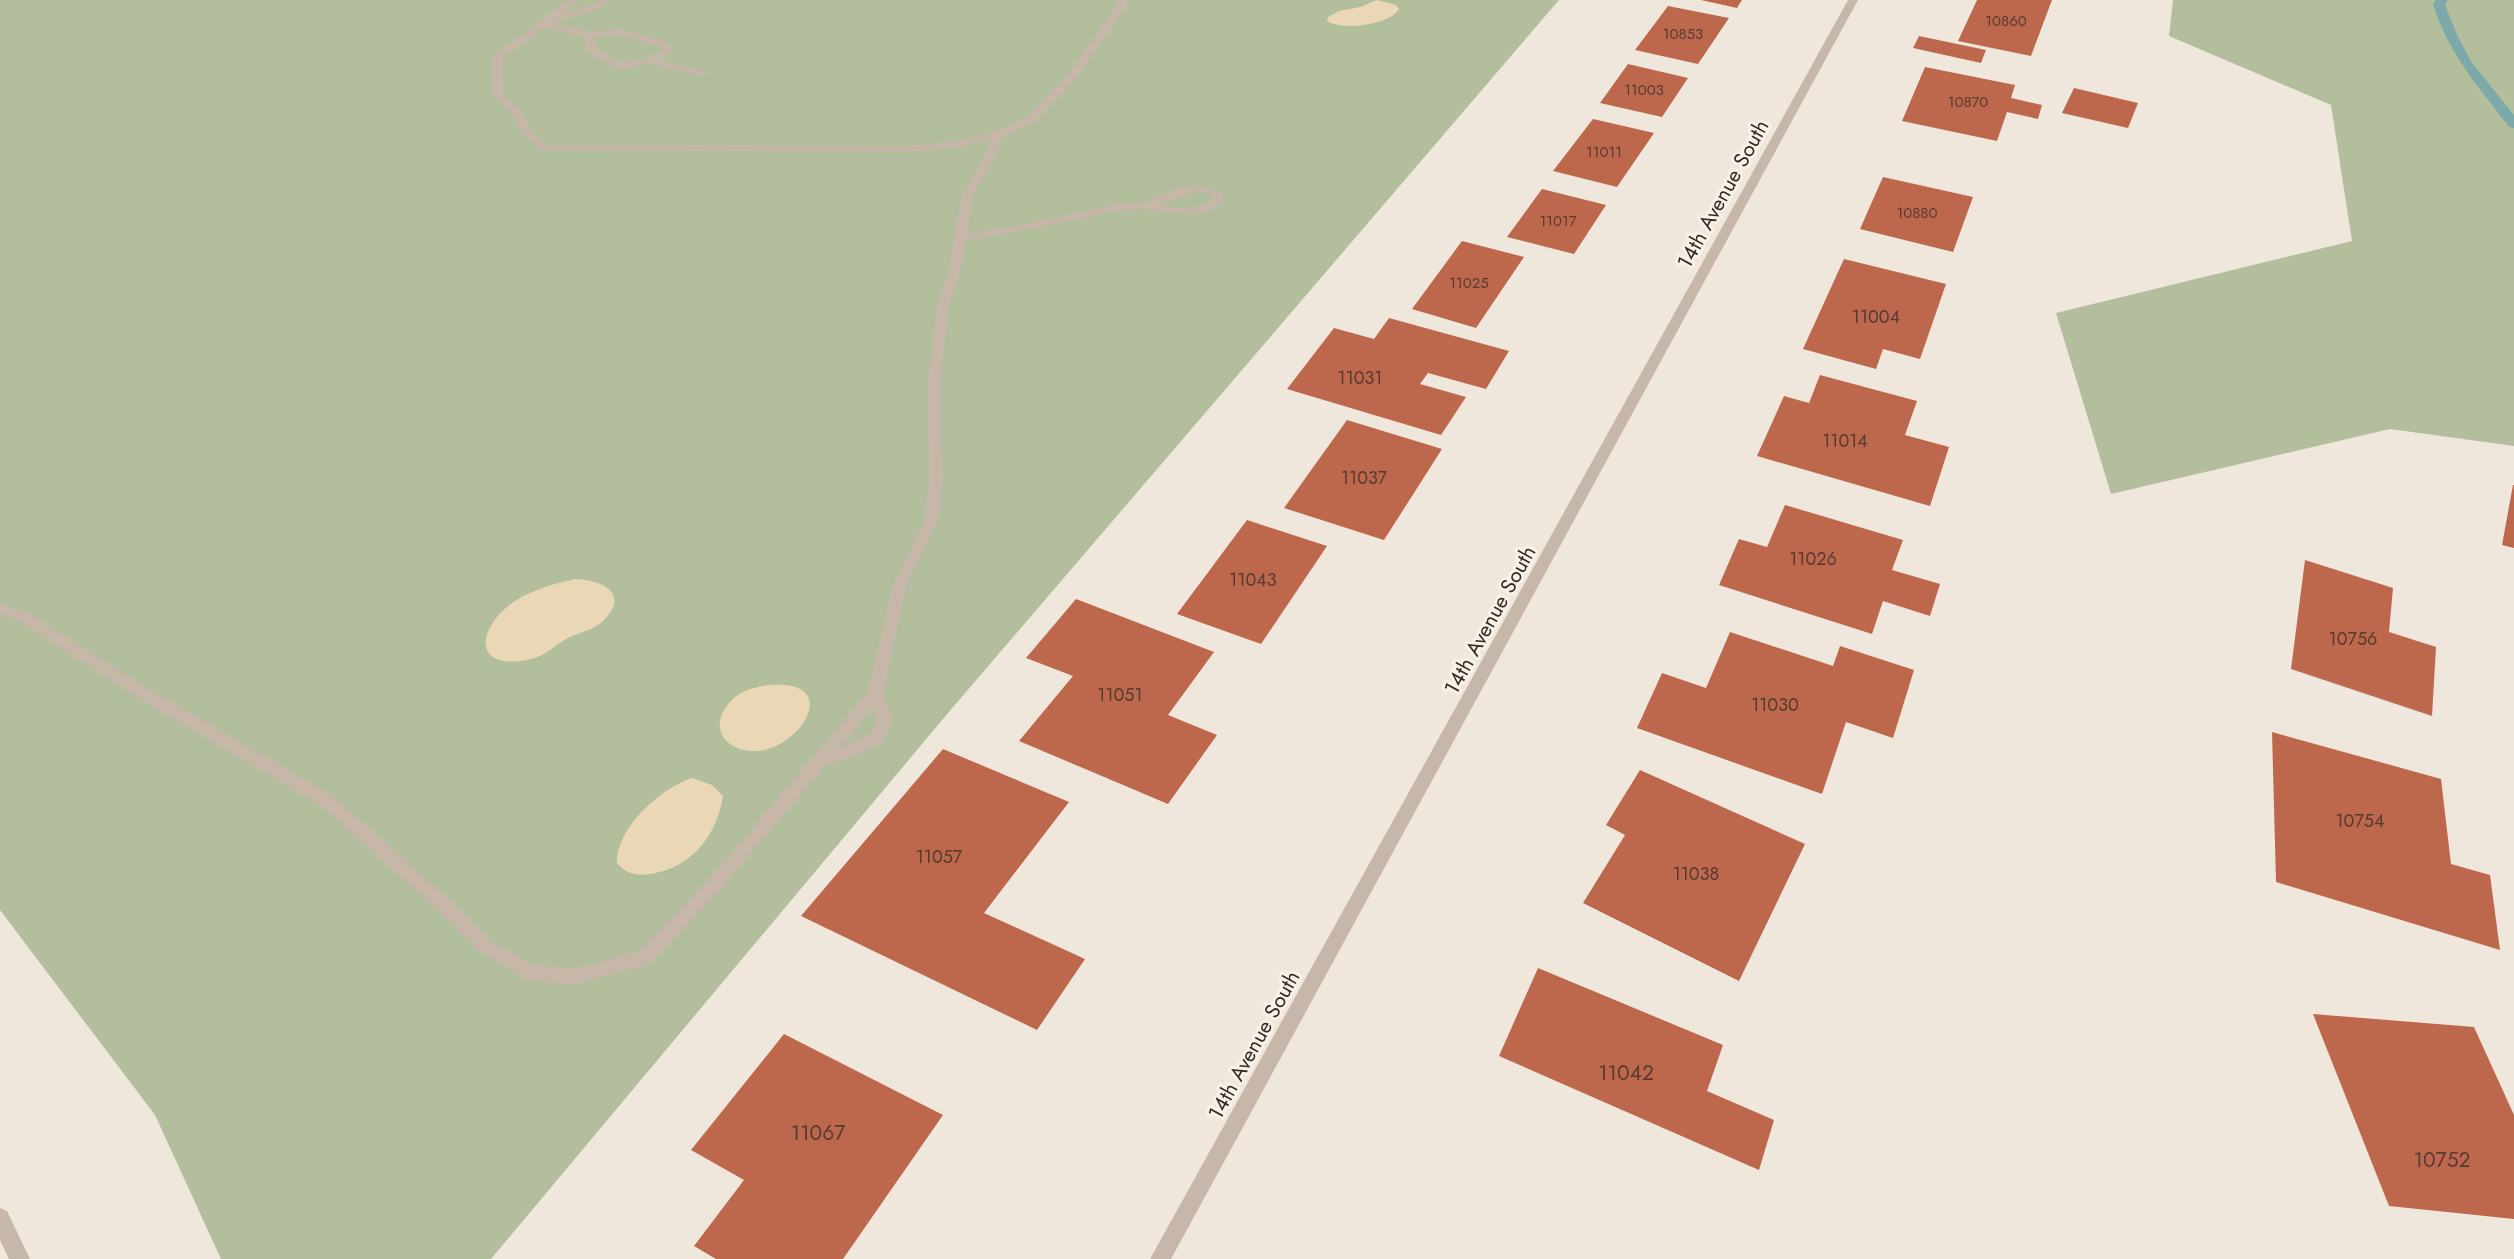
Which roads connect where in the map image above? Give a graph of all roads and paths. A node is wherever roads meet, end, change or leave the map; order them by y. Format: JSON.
{"nodes":[{"id":1,"x":573,"y":0,"type":"edge"},
{"id":2,"x":603,"y":0,"type":"edge"},
{"id":3,"x":1122,"y":0,"type":"edge"},
{"id":4,"x":1852,"y":0,"type":"edge"},
{"id":5,"x":542,"y":23,"type":"junction"},
{"id":6,"x":592,"y":35,"type":"junction"},
{"id":7,"x":649,"y":60,"type":"junction"},
{"id":8,"x":703,"y":73,"type":"dead end"},
{"id":9,"x":998,"y":134,"type":"junction"},
{"id":10,"x":1144,"y":206,"type":"junction"},
{"id":11,"x":961,"y":237,"type":"junction"},
{"id":12,"x":0,"y":609,"type":"edge"},
{"id":13,"x":875,"y":694,"type":"junction"},
{"id":14,"x":821,"y":760,"type":"junction"},
{"id":15,"x":0,"y":1218,"type":"edge"},
{"id":16,"x":20,"y":1259,"type":"edge"},
{"id":17,"x":1160,"y":1259,"type":"edge"}],
"edges":[{"from":1,"to":5,"type":"street"},
{"from":2,"to":5,"type":"street"},
{"from":3,"to":9,"type":"street"},
{"from":4,"to":17,"type":"street","name":"14th Avenue South"},
{"from":5,"to":6,"type":"street"},
{"from":5,"to":9,"type":"street"},
{"from":6,"to":7,"type":"street"},
{"from":6,"to":7,"type":"street"},
{"from":7,"to":8,"type":"street"},
{"from":9,"to":11,"type":"street"},
{"from":10,"to":10,"type":"street"},
{"from":10,"to":11,"type":"street"},
{"from":11,"to":13,"type":"street"},
{"from":12,"to":14,"type":"street"},
{"from":13,"to":14,"type":"street"},
{"from":13,"to":14,"type":"street"},
{"from":15,"to":16,"type":"street"}]}
